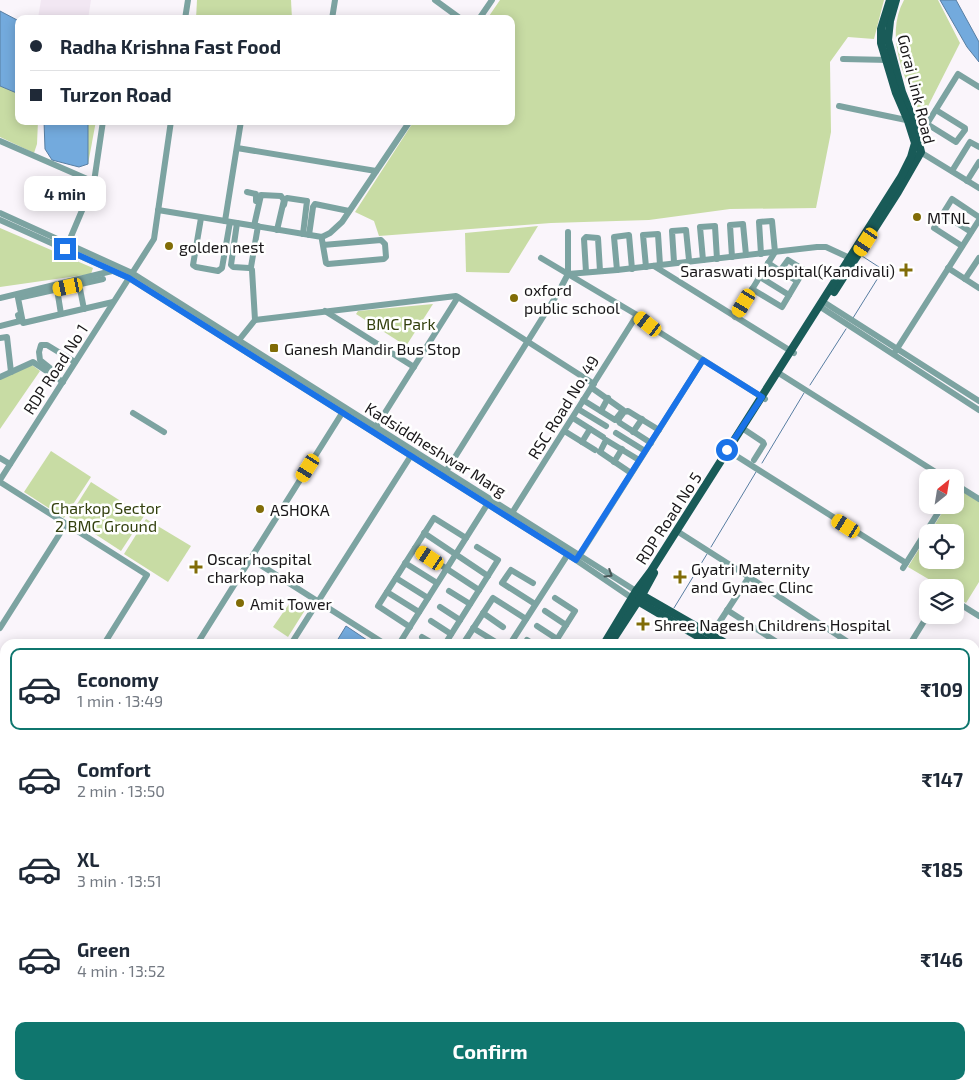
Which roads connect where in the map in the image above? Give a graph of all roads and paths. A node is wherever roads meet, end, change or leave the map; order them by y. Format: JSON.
{"nodes":[{"id":1,"x":188,"y":0,"type":"edge"},
{"id":2,"x":335,"y":0,"type":"edge"},
{"id":3,"x":435,"y":0,"type":"edge"},
{"id":4,"x":492,"y":0,"type":"edge"},
{"id":5,"x":890,"y":0,"type":"edge"},
{"id":6,"x":896,"y":0,"type":"edge"},
{"id":7,"x":186,"y":15,"type":"edge"},
{"id":8,"x":333,"y":15,"type":"edge"},
{"id":9,"x":456,"y":15,"type":"edge"},
{"id":10,"x":482,"y":15,"type":"edge"},
{"id":11,"x":843,"y":59,"type":"dead end"},
{"id":12,"x":889,"y":60,"type":"junction"},
{"id":13,"x":979,"y":87,"type":"edge"},
{"id":14,"x":839,"y":106,"type":"dead end"},
{"id":15,"x":936,"y":110,"type":"junction"},
{"id":16,"x":911,"y":121,"type":"junction"},
{"id":17,"x":927,"y":124,"type":"junction"},
{"id":18,"x":103,"y":125,"type":"edge"},
{"id":19,"x":169,"y":125,"type":"edge"},
{"id":20,"x":240,"y":125,"type":"edge"},
{"id":21,"x":407,"y":125,"type":"edge"},
{"id":22,"x":0,"y":141,"type":"edge"},
{"id":23,"x":917,"y":145,"type":"junction"},
{"id":24,"x":979,"y":147,"type":"edge"},
{"id":25,"x":237,"y":148,"type":"junction"},
{"id":26,"x":979,"y":162,"type":"edge"},
{"id":27,"x":376,"y":171,"type":"junction"},
{"id":28,"x":952,"y":172,"type":"junction"},
{"id":29,"x":967,"y":181,"type":"junction"},
{"id":30,"x":94,"y":182,"type":"junction"},
{"id":31,"x":979,"y":188,"type":"edge"},
{"id":32,"x":247,"y":192,"type":"dead end"},
{"id":33,"x":158,"y":210,"type":"junction"},
{"id":34,"x":349,"y":211,"type":"junction"},
{"id":35,"x":0,"y":213,"type":"edge"},
{"id":36,"x":943,"y":214,"type":"junction"},
{"id":37,"x":979,"y":216,"type":"edge"},
{"id":38,"x":201,"y":218,"type":"junction"},
{"id":39,"x":0,"y":220,"type":"edge"},
{"id":40,"x":979,"y":220,"type":"edge"},
{"id":41,"x":231,"y":222,"type":"junction"},
{"id":42,"x":254,"y":226,"type":"junction"},
{"id":43,"x":279,"y":230,"type":"junction"},
{"id":44,"x":568,"y":232,"type":"dead end"},
{"id":45,"x":971,"y":232,"type":"junction"},
{"id":46,"x":306,"y":234,"type":"junction"},
{"id":47,"x":322,"y":237,"type":"junction"},
{"id":48,"x":323,"y":245,"type":"junction"},
{"id":49,"x":66,"y":246,"type":"junction"},
{"id":50,"x":962,"y":246,"type":"junction"},
{"id":51,"x":775,"y":252,"type":"junction"},
{"id":52,"x":761,"y":254,"type":"junction"},
{"id":53,"x":585,"y":256,"type":"junction"},
{"id":54,"x":599,"y":256,"type":"junction"},
{"id":55,"x":746,"y":256,"type":"junction"},
{"id":56,"x":732,"y":257,"type":"junction"},
{"id":57,"x":541,"y":258,"type":"dead end"},
{"id":58,"x":979,"y":258,"type":"edge"},
{"id":59,"x":717,"y":259,"type":"junction"},
{"id":60,"x":852,"y":259,"type":"junction"},
{"id":61,"x":689,"y":260,"type":"dead end"},
{"id":62,"x":703,"y":260,"type":"junction"},
{"id":63,"x":674,"y":262,"type":"dead end"},
{"id":64,"x":768,"y":263,"type":"junction"},
{"id":65,"x":657,"y":266,"type":"junction"},
{"id":66,"x":646,"y":267,"type":"junction"},
{"id":67,"x":948,"y":268,"type":"junction"},
{"id":68,"x":632,"y":269,"type":"junction"},
{"id":69,"x":252,"y":270,"type":"dead end"},
{"id":70,"x":617,"y":270,"type":"junction"},
{"id":71,"x":112,"y":271,"type":"junction"},
{"id":72,"x":600,"y":271,"type":"junction"},
{"id":73,"x":780,"y":271,"type":"junction"},
{"id":74,"x":586,"y":272,"type":"junction"},
{"id":75,"x":568,"y":274,"type":"junction"},
{"id":76,"x":130,"y":275,"type":"junction"},
{"id":77,"x":760,"y":277,"type":"junction"},
{"id":78,"x":103,"y":279,"type":"dead end"},
{"id":79,"x":965,"y":280,"type":"junction"},
{"id":80,"x":797,"y":282,"type":"junction"},
{"id":81,"x":79,"y":284,"type":"junction"},
{"id":82,"x":979,"y":288,"type":"edge"},
{"id":83,"x":57,"y":289,"type":"junction"},
{"id":84,"x":752,"y":289,"type":"junction"},
{"id":85,"x":14,"y":294,"type":"junction"},
{"id":86,"x":789,"y":295,"type":"junction"},
{"id":87,"x":456,"y":296,"type":"dead end"},
{"id":88,"x":0,"y":298,"type":"edge"},
{"id":89,"x":113,"y":302,"type":"junction"},
{"id":90,"x":822,"y":305,"type":"junction"},
{"id":91,"x":84,"y":309,"type":"junction"},
{"id":92,"x":325,"y":311,"type":"junction"},
{"id":93,"x":62,"y":314,"type":"junction"},
{"id":94,"x":637,"y":315,"type":"junction"},
{"id":95,"x":735,"y":317,"type":"junction"},
{"id":96,"x":255,"y":320,"type":"junction"},
{"id":97,"x":0,"y":326,"type":"edge"},
{"id":98,"x":0,"y":338,"type":"edge"},
{"id":99,"x":239,"y":340,"type":"junction"},
{"id":100,"x":527,"y":342,"type":"junction"},
{"id":101,"x":792,"y":352,"type":"junction"},
{"id":102,"x":895,"y":352,"type":"junction"},
{"id":103,"x":703,"y":360,"type":"junction"},
{"id":104,"x":75,"y":362,"type":"junction"},
{"id":105,"x":414,"y":367,"type":"junction"},
{"id":106,"x":11,"y":372,"type":"junction"},
{"id":107,"x":55,"y":372,"type":"dead end"},
{"id":108,"x":779,"y":373,"type":"junction"},
{"id":109,"x":0,"y":377,"type":"edge"},
{"id":110,"x":63,"y":382,"type":"junction"},
{"id":111,"x":593,"y":386,"type":"junction"},
{"id":112,"x":608,"y":398,"type":"junction"},
{"id":113,"x":763,"y":398,"type":"junction"},
{"id":114,"x":584,"y":400,"type":"junction"},
{"id":115,"x":978,"y":403,"type":"edge"},
{"id":116,"x":578,"y":408,"type":"junction"},
{"id":117,"x":344,"y":410,"type":"junction"},
{"id":118,"x":601,"y":411,"type":"junction"},
{"id":119,"x":134,"y":413,"type":"dead end"},
{"id":120,"x":573,"y":418,"type":"junction"},
{"id":121,"x":642,"y":419,"type":"junction"},
{"id":122,"x":606,"y":426,"type":"dead end"},
{"id":123,"x":374,"y":429,"type":"junction"},
{"id":124,"x":590,"y":429,"type":"junction"},
{"id":125,"x":659,"y":430,"type":"junction"},
{"id":126,"x":745,"y":430,"type":"junction"},
{"id":127,"x":164,"y":432,"type":"dead end"},
{"id":128,"x":566,"y":432,"type":"dead end"},
{"id":129,"x":616,"y":432,"type":"dead end"},
{"id":130,"x":633,"y":432,"type":"junction"},
{"id":131,"x":603,"y":437,"type":"dead end"},
{"id":132,"x":582,"y":442,"type":"junction"},
{"id":133,"x":651,"y":443,"type":"junction"},
{"id":134,"x":622,"y":449,"type":"junction"},
{"id":135,"x":595,"y":450,"type":"dead end"},
{"id":136,"x":645,"y":451,"type":"junction"},
{"id":137,"x":729,"y":452,"type":"junction"},
{"id":138,"x":412,"y":453,"type":"junction"},
{"id":139,"x":0,"y":458,"type":"edge"},
{"id":140,"x":640,"y":460,"type":"junction"},
{"id":141,"x":754,"y":460,"type":"dead end"},
{"id":142,"x":614,"y":462,"type":"junction"},
{"id":143,"x":10,"y":464,"type":"junction"},
{"id":144,"x":931,"y":469,"type":"edge"},
{"id":145,"x":631,"y":473,"type":"junction"},
{"id":146,"x":445,"y":474,"type":"junction"},
{"id":147,"x":0,"y":481,"type":"edge"},
{"id":148,"x":964,"y":490,"type":"edge"},
{"id":149,"x":979,"y":499,"type":"edge"},
{"id":150,"x":489,"y":502,"type":"junction"},
{"id":151,"x":512,"y":513,"type":"junction"},
{"id":152,"x":937,"y":514,"type":"edge"},
{"id":153,"x":66,"y":524,"type":"junction"},
{"id":154,"x":424,"y":533,"type":"junction"},
{"id":155,"x":680,"y":533,"type":"junction"},
{"id":156,"x":466,"y":538,"type":"junction"},
{"id":157,"x":477,"y":547,"type":"dead end"},
{"id":158,"x":415,"y":548,"type":"junction"},
{"id":159,"x":569,"y":552,"type":"junction"},
{"id":160,"x":456,"y":554,"type":"junction"},
{"id":161,"x":578,"y":558,"type":"junction"},
{"id":162,"x":250,"y":559,"type":"junction"},
{"id":163,"x":405,"y":563,"type":"junction"},
{"id":164,"x":446,"y":569,"type":"junction"},
{"id":165,"x":488,"y":576,"type":"junction"},
{"id":166,"x":748,"y":577,"type":"junction"},
{"id":167,"x":396,"y":578,"type":"junction"},
{"id":168,"x":437,"y":583,"type":"junction"},
{"id":169,"x":533,"y":584,"type":"dead end"},
{"id":170,"x":479,"y":590,"type":"junction"},
{"id":171,"x":449,"y":591,"type":"dead end"},
{"id":172,"x":387,"y":592,"type":"junction"},
{"id":173,"x":637,"y":597,"type":"junction"},
{"id":174,"x":428,"y":598,"type":"junction"},
{"id":175,"x":555,"y":598,"type":"dead end"},
{"id":176,"x":318,"y":602,"type":"junction"},
{"id":177,"x":470,"y":604,"type":"junction"},
{"id":178,"x":536,"y":604,"type":"junction"},
{"id":179,"x":440,"y":607,"type":"dead end"},
{"id":180,"x":964,"y":607,"type":"edge"},
{"id":181,"x":727,"y":610,"type":"junction"},
{"id":182,"x":545,"y":611,"type":"dead end"},
{"id":183,"x":419,"y":612,"type":"junction"},
{"id":184,"x":483,"y":614,"type":"junction"},
{"id":185,"x":979,"y":616,"type":"edge"},
{"id":186,"x":526,"y":619,"type":"junction"},
{"id":187,"x":460,"y":620,"type":"junction"},
{"id":188,"x":431,"y":621,"type":"dead end"},
{"id":189,"x":922,"y":624,"type":"edge"},
{"id":190,"x":566,"y":625,"type":"junction"},
{"id":191,"x":537,"y":626,"type":"dead end"},
{"id":192,"x":410,"y":627,"type":"junction"},
{"id":193,"x":503,"y":627,"type":"dead end"},
{"id":194,"x":618,"y":627,"type":"junction"},
{"id":195,"x":0,"y":628,"type":"edge"},
{"id":196,"x":473,"y":628,"type":"junction"},
{"id":197,"x":451,"y":634,"type":"junction"},
{"id":198,"x":422,"y":637,"type":"dead end"},
{"id":199,"x":107,"y":639,"type":"edge"},
{"id":200,"x":200,"y":639,"type":"edge"},
{"id":201,"x":294,"y":639,"type":"edge"},
{"id":202,"x":377,"y":639,"type":"edge"},
{"id":203,"x":403,"y":639,"type":"edge"},
{"id":204,"x":425,"y":639,"type":"edge"},
{"id":205,"x":448,"y":639,"type":"edge"},
{"id":206,"x":467,"y":639,"type":"edge"},
{"id":207,"x":490,"y":639,"type":"edge"},
{"id":208,"x":513,"y":639,"type":"edge"},
{"id":209,"x":552,"y":639,"type":"edge"},
{"id":210,"x":557,"y":639,"type":"edge"},
{"id":211,"x":608,"y":639,"type":"edge"},
{"id":212,"x":612,"y":639,"type":"edge"},
{"id":213,"x":708,"y":639,"type":"edge"},
{"id":214,"x":711,"y":639,"type":"edge"},
{"id":215,"x":772,"y":639,"type":"edge"},
{"id":216,"x":843,"y":639,"type":"edge"},
{"id":217,"x":913,"y":639,"type":"edge"}],
"edges":[{"from":1,"to":7,"type":"street"},
{"from":2,"to":8,"type":"street"},
{"from":3,"to":9,"type":"street"},
{"from":4,"to":10,"type":"street"},
{"from":5,"to":12,"type":"main road","name":"Gorai Link Road"},
{"from":6,"to":12,"type":"main road","name":"Gorai Link Road"},
{"from":11,"to":12,"type":"street"},
{"from":12,"to":16,"type":"main road","name":"Gorai Link Road"},
{"from":13,"to":15,"type":"street"},
{"from":14,"to":16,"type":"street"},
{"from":15,"to":17,"type":"street"},
{"from":15,"to":17,"type":"street"},
{"from":16,"to":23,"type":"main road","name":"Gorai Link Road"},
{"from":17,"to":23,"type":"street"},
{"from":18,"to":30,"type":"street"},
{"from":19,"to":33,"type":"street","name":"RDP Road No 1"},
{"from":20,"to":25,"type":"street"},
{"from":21,"to":27,"type":"street"},
{"from":22,"to":30,"type":"street"},
{"from":23,"to":28,"type":"street"},
{"from":23,"to":60,"type":"main road","name":"Gorai Link Road"},
{"from":24,"to":28,"type":"street"},
{"from":25,"to":27,"type":"street"},
{"from":25,"to":41,"type":"street"},
{"from":26,"to":29,"type":"street"},
{"from":27,"to":34,"type":"street"},
{"from":28,"to":29,"type":"street"},
{"from":29,"to":31,"type":"street"},
{"from":30,"to":49,"type":"street"},
{"from":32,"to":42,"type":"street"},
{"from":33,"to":38,"type":"street"},
{"from":33,"to":76,"type":"street","name":"RDP Road No 1"},
{"from":34,"to":46,"type":"street"},
{"from":34,"to":47,"type":"street"},
{"from":35,"to":49,"type":"street"},
{"from":36,"to":37,"type":"street"},
{"from":36,"to":45,"type":"street"},
{"from":36,"to":50,"type":"street"},
{"from":38,"to":41,"type":"street"},
{"from":38,"to":41,"type":"street"},
{"from":39,"to":49,"type":"street"},
{"from":40,"to":45,"type":"street"},
{"from":41,"to":42,"type":"street"},
{"from":41,"to":42,"type":"street"},
{"from":42,"to":43,"type":"street"},
{"from":42,"to":43,"type":"street"},
{"from":43,"to":46,"type":"street"},
{"from":43,"to":46,"type":"street"},
{"from":44,"to":75,"type":"street"},
{"from":45,"to":50,"type":"street"},
{"from":46,"to":47,"type":"street"},
{"from":47,"to":48,"type":"street"},
{"from":48,"to":48,"type":"street"},
{"from":49,"to":71,"type":"street"},
{"from":49,"to":76,"type":"street"},
{"from":50,"to":67,"type":"street"},
{"from":51,"to":52,"type":"street"},
{"from":51,"to":52,"type":"street"},
{"from":51,"to":60,"type":"street"},
{"from":51,"to":64,"type":"street"},
{"from":52,"to":55,"type":"street"},
{"from":53,"to":54,"type":"street"},
{"from":53,"to":54,"type":"street"},
{"from":53,"to":74,"type":"street"},
{"from":54,"to":72,"type":"street"},
{"from":55,"to":56,"type":"street"},
{"from":55,"to":56,"type":"street"},
{"from":56,"to":59,"type":"street"},
{"from":57,"to":75,"type":"street"},
{"from":58,"to":79,"type":"street"},
{"from":59,"to":62,"type":"street"},
{"from":59,"to":62,"type":"street"},
{"from":60,"to":90,"type":"main road","name":"Gorai Link Road"},
{"from":61,"to":63,"type":"street"},
{"from":62,"to":65,"type":"street"},
{"from":64,"to":73,"type":"street"},
{"from":64,"to":77,"type":"street"},
{"from":65,"to":66,"type":"street"},
{"from":65,"to":66,"type":"street"},
{"from":65,"to":95,"type":"street"},
{"from":66,"to":68,"type":"street"},
{"from":67,"to":79,"type":"street"},
{"from":67,"to":102,"type":"street"},
{"from":68,"to":70,"type":"street"},
{"from":68,"to":70,"type":"street"},
{"from":69,"to":96,"type":"street"},
{"from":70,"to":72,"type":"street"},
{"from":71,"to":76,"type":"street"},
{"from":71,"to":85,"type":"street"},
{"from":72,"to":74,"type":"street"},
{"from":73,"to":80,"type":"street"},
{"from":73,"to":80,"type":"street"},
{"from":74,"to":75,"type":"street"},
{"from":75,"to":94,"type":"street"},
{"from":75,"to":100,"type":"street"},
{"from":76,"to":89,"type":"street","name":"RDP Road No 1"},
{"from":76,"to":99,"type":"street","name":"Kadsiddheshwar Marg"},
{"from":76,"to":117,"type":"street","name":"Kadsiddheshwar Marg"},
{"from":77,"to":84,"type":"street"},
{"from":77,"to":86,"type":"street"},
{"from":78,"to":81,"type":"street"},
{"from":79,"to":82,"type":"street"},
{"from":80,"to":86,"type":"street"},
{"from":81,"to":83,"type":"street"},
{"from":81,"to":91,"type":"street"},
{"from":83,"to":93,"type":"street"},
{"from":83,"to":93,"type":"street"},
{"from":84,"to":86,"type":"street"},
{"from":84,"to":95,"type":"street"},
{"from":85,"to":88,"type":"street"},
{"from":85,"to":97,"type":"street"},
{"from":87,"to":92,"type":"street"},
{"from":89,"to":91,"type":"street"},
{"from":89,"to":104,"type":"street","name":"RDP Road No 1"},
{"from":90,"to":101,"type":"main road","name":"RDP Road No 5"},
{"from":90,"to":102,"type":"street"},
{"from":91,"to":93,"type":"street"},
{"from":92,"to":96,"type":"street"},
{"from":92,"to":105,"type":"street"},
{"from":94,"to":103,"type":"street"},
{"from":94,"to":111,"type":"street","name":"RSC Road No. 49"},
{"from":95,"to":101,"type":"street"},
{"from":96,"to":99,"type":"street"},
{"from":98,"to":106,"type":"street"},
{"from":99,"to":117,"type":"street","name":"Kadsiddheshwar Marg"},
{"from":100,"to":105,"type":"street"},
{"from":100,"to":111,"type":"street"},
{"from":100,"to":146,"type":"street"},
{"from":101,"to":108,"type":"main road","name":"RDP Road No 5"},
{"from":102,"to":115,"type":"street"},
{"from":103,"to":113,"type":"street"},
{"from":103,"to":125,"type":"street"},
{"from":104,"to":107,"type":"street"},
{"from":104,"to":110,"type":"street","name":"RDP Road No 1"},
{"from":105,"to":123,"type":"street"},
{"from":106,"to":109,"type":"street"},
{"from":106,"to":110,"type":"street"},
{"from":108,"to":113,"type":"main road","name":"RDP Road No 5"},
{"from":108,"to":144,"type":"street"},
{"from":110,"to":143,"type":"street","name":"RDP Road No 1"},
{"from":111,"to":112,"type":"street"},
{"from":111,"to":114,"type":"street","name":"RSC Road No. 49"},
{"from":112,"to":118,"type":"street"},
{"from":112,"to":118,"type":"street"},
{"from":113,"to":126,"type":"main road","name":"RDP Road No 5"},
{"from":113,"to":137,"type":"main road","name":"RDP Road No 5"},
{"from":114,"to":116,"type":"street","name":"RSC Road No. 49"},
{"from":114,"to":118,"type":"street"},
{"from":116,"to":120,"type":"street","name":"RSC Road No. 49"},
{"from":116,"to":122,"type":"street"},
{"from":117,"to":123,"type":"street","name":"Kadsiddheshwar Marg"},
{"from":117,"to":162,"type":"street"},
{"from":119,"to":127,"type":"street"},
{"from":120,"to":124,"type":"street"},
{"from":120,"to":151,"type":"street","name":"RSC Road No. 49"},
{"from":121,"to":125,"type":"street"},
{"from":121,"to":130,"type":"street"},
{"from":121,"to":130,"type":"street"},
{"from":123,"to":138,"type":"street","name":"Kadsiddheshwar Marg"},
{"from":124,"to":131,"type":"street"},
{"from":124,"to":132,"type":"street"},
{"from":125,"to":133,"type":"street"},
{"from":126,"to":137,"type":"main road","name":"RDP Road No 5"},
{"from":126,"to":141,"type":"street"},
{"from":128,"to":132,"type":"street"},
{"from":129,"to":136,"type":"street"},
{"from":130,"to":133,"type":"street"},
{"from":132,"to":135,"type":"street"},
{"from":133,"to":136,"type":"street"},
{"from":134,"to":140,"type":"street"},
{"from":134,"to":142,"type":"street"},
{"from":134,"to":142,"type":"street"},
{"from":136,"to":140,"type":"street"},
{"from":137,"to":152,"type":"street"},
{"from":137,"to":155,"type":"main road","name":"RDP Road No 5"},
{"from":137,"to":173,"type":"main road","name":"RDP Road No 5"},
{"from":138,"to":146,"type":"street","name":"Kadsiddheshwar Marg"},
{"from":138,"to":176,"type":"street"},
{"from":139,"to":143,"type":"street"},
{"from":140,"to":145,"type":"street"},
{"from":142,"to":145,"type":"street"},
{"from":143,"to":147,"type":"street","name":"RDP Road No 1"},
{"from":145,"to":161,"type":"street"},
{"from":146,"to":150,"type":"street","name":"Kadsiddheshwar Marg"},
{"from":147,"to":153,"type":"street"},
{"from":148,"to":149,"type":"street"},
{"from":150,"to":151,"type":"street","name":"Kadsiddheshwar Marg"},
{"from":150,"to":156,"type":"street"},
{"from":150,"to":159,"type":"street","name":"Kadsiddheshwar Marg"},
{"from":151,"to":159,"type":"street","name":"Kadsiddheshwar Marg"},
{"from":153,"to":195,"type":"street"},
{"from":153,"to":199,"type":"street"},
{"from":154,"to":156,"type":"street"},
{"from":154,"to":158,"type":"street"},
{"from":154,"to":160,"type":"street"},
{"from":155,"to":166,"type":"street"},
{"from":155,"to":173,"type":"main road","name":"RDP Road No 5"},
{"from":156,"to":160,"type":"street"},
{"from":157,"to":165,"type":"street"},
{"from":158,"to":163,"type":"street"},
{"from":158,"to":164,"type":"street"},
{"from":159,"to":161,"type":"street","name":"Kadsiddheshwar Marg"},
{"from":159,"to":178,"type":"street"},
{"from":160,"to":164,"type":"street"},
{"from":160,"to":165,"type":"street"},
{"from":161,"to":173,"type":"street","name":"Kadsiddheshwar Marg"},
{"from":162,"to":176,"type":"street"},
{"from":162,"to":200,"type":"street"},
{"from":163,"to":167,"type":"street"},
{"from":163,"to":168,"type":"street"},
{"from":164,"to":168,"type":"street"},
{"from":164,"to":170,"type":"street"},
{"from":165,"to":170,"type":"street"},
{"from":166,"to":181,"type":"street"},
{"from":166,"to":216,"type":"street"},
{"from":167,"to":172,"type":"street"},
{"from":167,"to":174,"type":"street"},
{"from":168,"to":174,"type":"street"},
{"from":169,"to":178,"type":"street"},
{"from":170,"to":177,"type":"street"},
{"from":171,"to":177,"type":"street"},
{"from":172,"to":183,"type":"street"},
{"from":172,"to":192,"type":"street"},
{"from":173,"to":194,"type":"main road"},
{"from":173,"to":213,"type":"main road","name":"Kadsiddheshwar Marg"},
{"from":174,"to":183,"type":"street"},
{"from":175,"to":190,"type":"street"},
{"from":176,"to":201,"type":"street"},
{"from":176,"to":202,"type":"street"},
{"from":177,"to":187,"type":"street"},
{"from":178,"to":186,"type":"street"},
{"from":179,"to":187,"type":"street"},
{"from":180,"to":185,"type":"street"},
{"from":181,"to":214,"type":"street"},
{"from":181,"to":215,"type":"street"},
{"from":182,"to":190,"type":"street"},
{"from":183,"to":192,"type":"street"},
{"from":184,"to":186,"type":"street"},
{"from":184,"to":193,"type":"street"},
{"from":184,"to":196,"type":"street"},
{"from":186,"to":208,"type":"street"},
{"from":187,"to":197,"type":"street"},
{"from":188,"to":197,"type":"street"},
{"from":189,"to":217,"type":"street"},
{"from":190,"to":210,"type":"street"},
{"from":191,"to":209,"type":"street"},
{"from":192,"to":203,"type":"street"},
{"from":194,"to":211,"type":"main road"},
{"from":194,"to":212,"type":"main road"},
{"from":196,"to":206,"type":"street"},
{"from":196,"to":207,"type":"street"},
{"from":197,"to":205,"type":"street"},
{"from":198,"to":204,"type":"street"}]}
